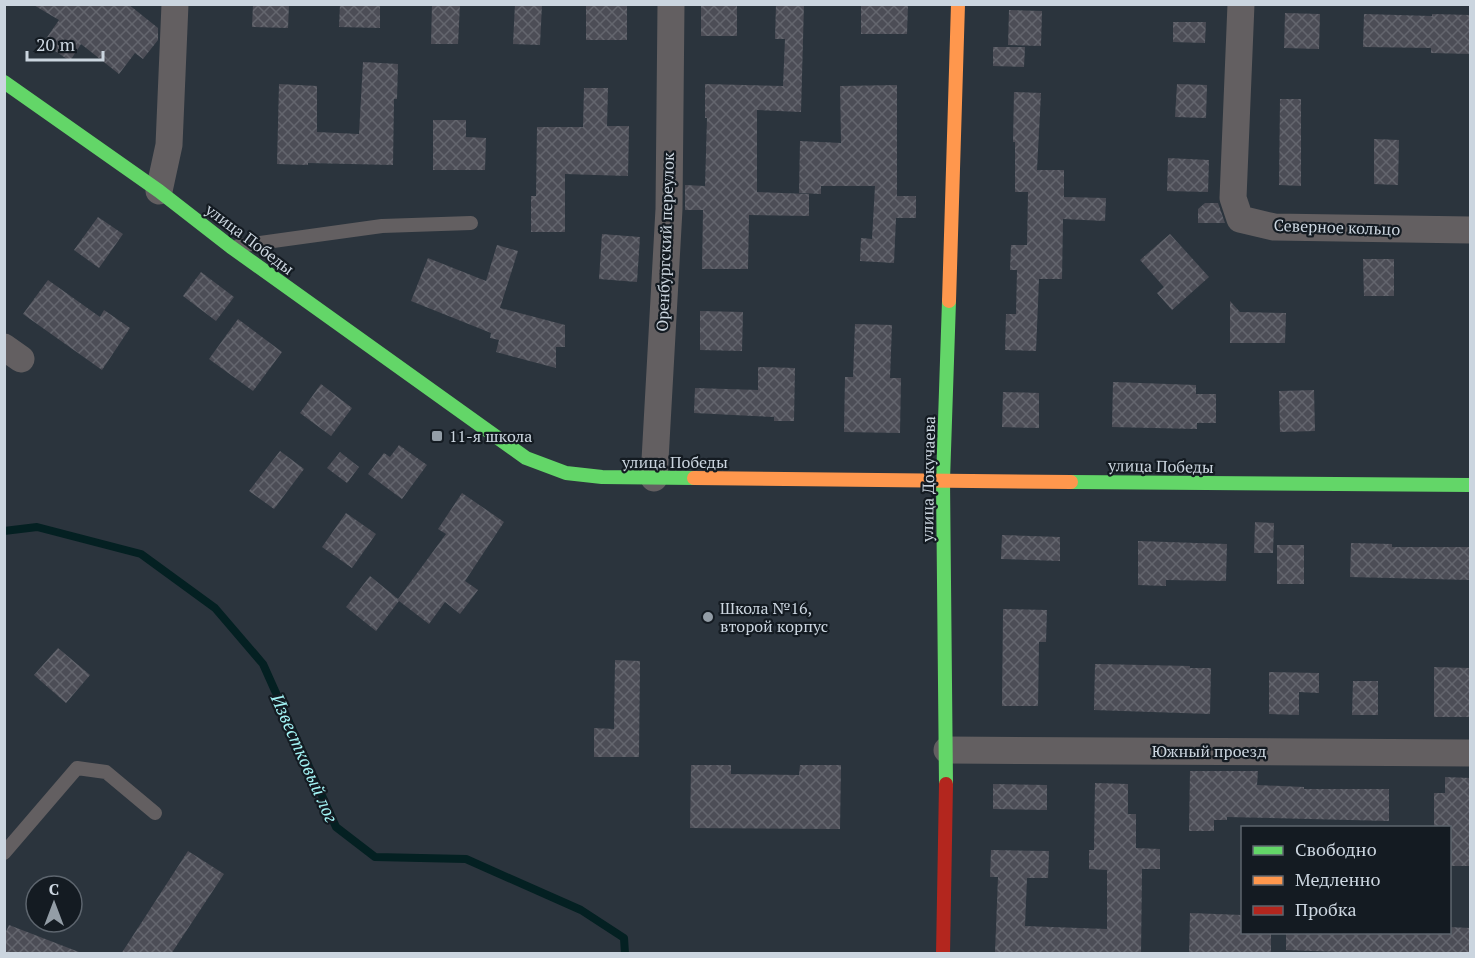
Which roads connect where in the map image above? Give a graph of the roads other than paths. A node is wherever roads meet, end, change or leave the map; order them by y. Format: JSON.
{"nodes":[{"id":1,"x":175,"y":4,"type":"edge"},
{"id":2,"x":671,"y":4,"type":"edge"},
{"id":3,"x":958,"y":4,"type":"edge"},
{"id":4,"x":1241,"y":4,"type":"edge"},
{"id":5,"x":4,"y":82,"type":"edge"},
{"id":6,"x":159,"y":191,"type":"junction"},
{"id":7,"x":471,"y":224,"type":"dead end"},
{"id":8,"x":1470,"y":230,"type":"edge"},
{"id":9,"x":231,"y":247,"type":"junction"},
{"id":10,"x":654,"y":478,"type":"junction"},
{"id":11,"x":943,"y":480,"type":"junction"},
{"id":12,"x":1470,"y":485,"type":"edge"},
{"id":13,"x":947,"y":750,"type":"junction"},
{"id":14,"x":1470,"y":753,"type":"edge"},
{"id":15,"x":155,"y":813,"type":"dead end"},
{"id":16,"x":4,"y":853,"type":"edge"},
{"id":17,"x":943,"y":954,"type":"edge"}],
"edges":[{"from":1,"to":6,"type":"street"},
{"from":2,"to":10,"type":"street","name":"Оренбургский переулок"},
{"from":3,"to":11,"type":"street","name":"улица Докучаева"},
{"from":4,"to":8,"type":"street","name":"Северное кольцо"},
{"from":5,"to":6,"type":"street","name":"улица Победы"},
{"from":6,"to":9,"type":"street","name":"улица Победы"},
{"from":7,"to":9,"type":"lane"},
{"from":9,"to":10,"type":"street","name":"улица Победы"},
{"from":10,"to":11,"type":"street","name":"улица Победы"},
{"from":11,"to":12,"type":"street","name":"улица Победы"},
{"from":11,"to":13,"type":"street","name":"улица Докучаева"},
{"from":13,"to":14,"type":"street","name":"Южный проезд"},
{"from":13,"to":17,"type":"street","name":"улица Докучаева"},
{"from":15,"to":16,"type":"lane"}]}
